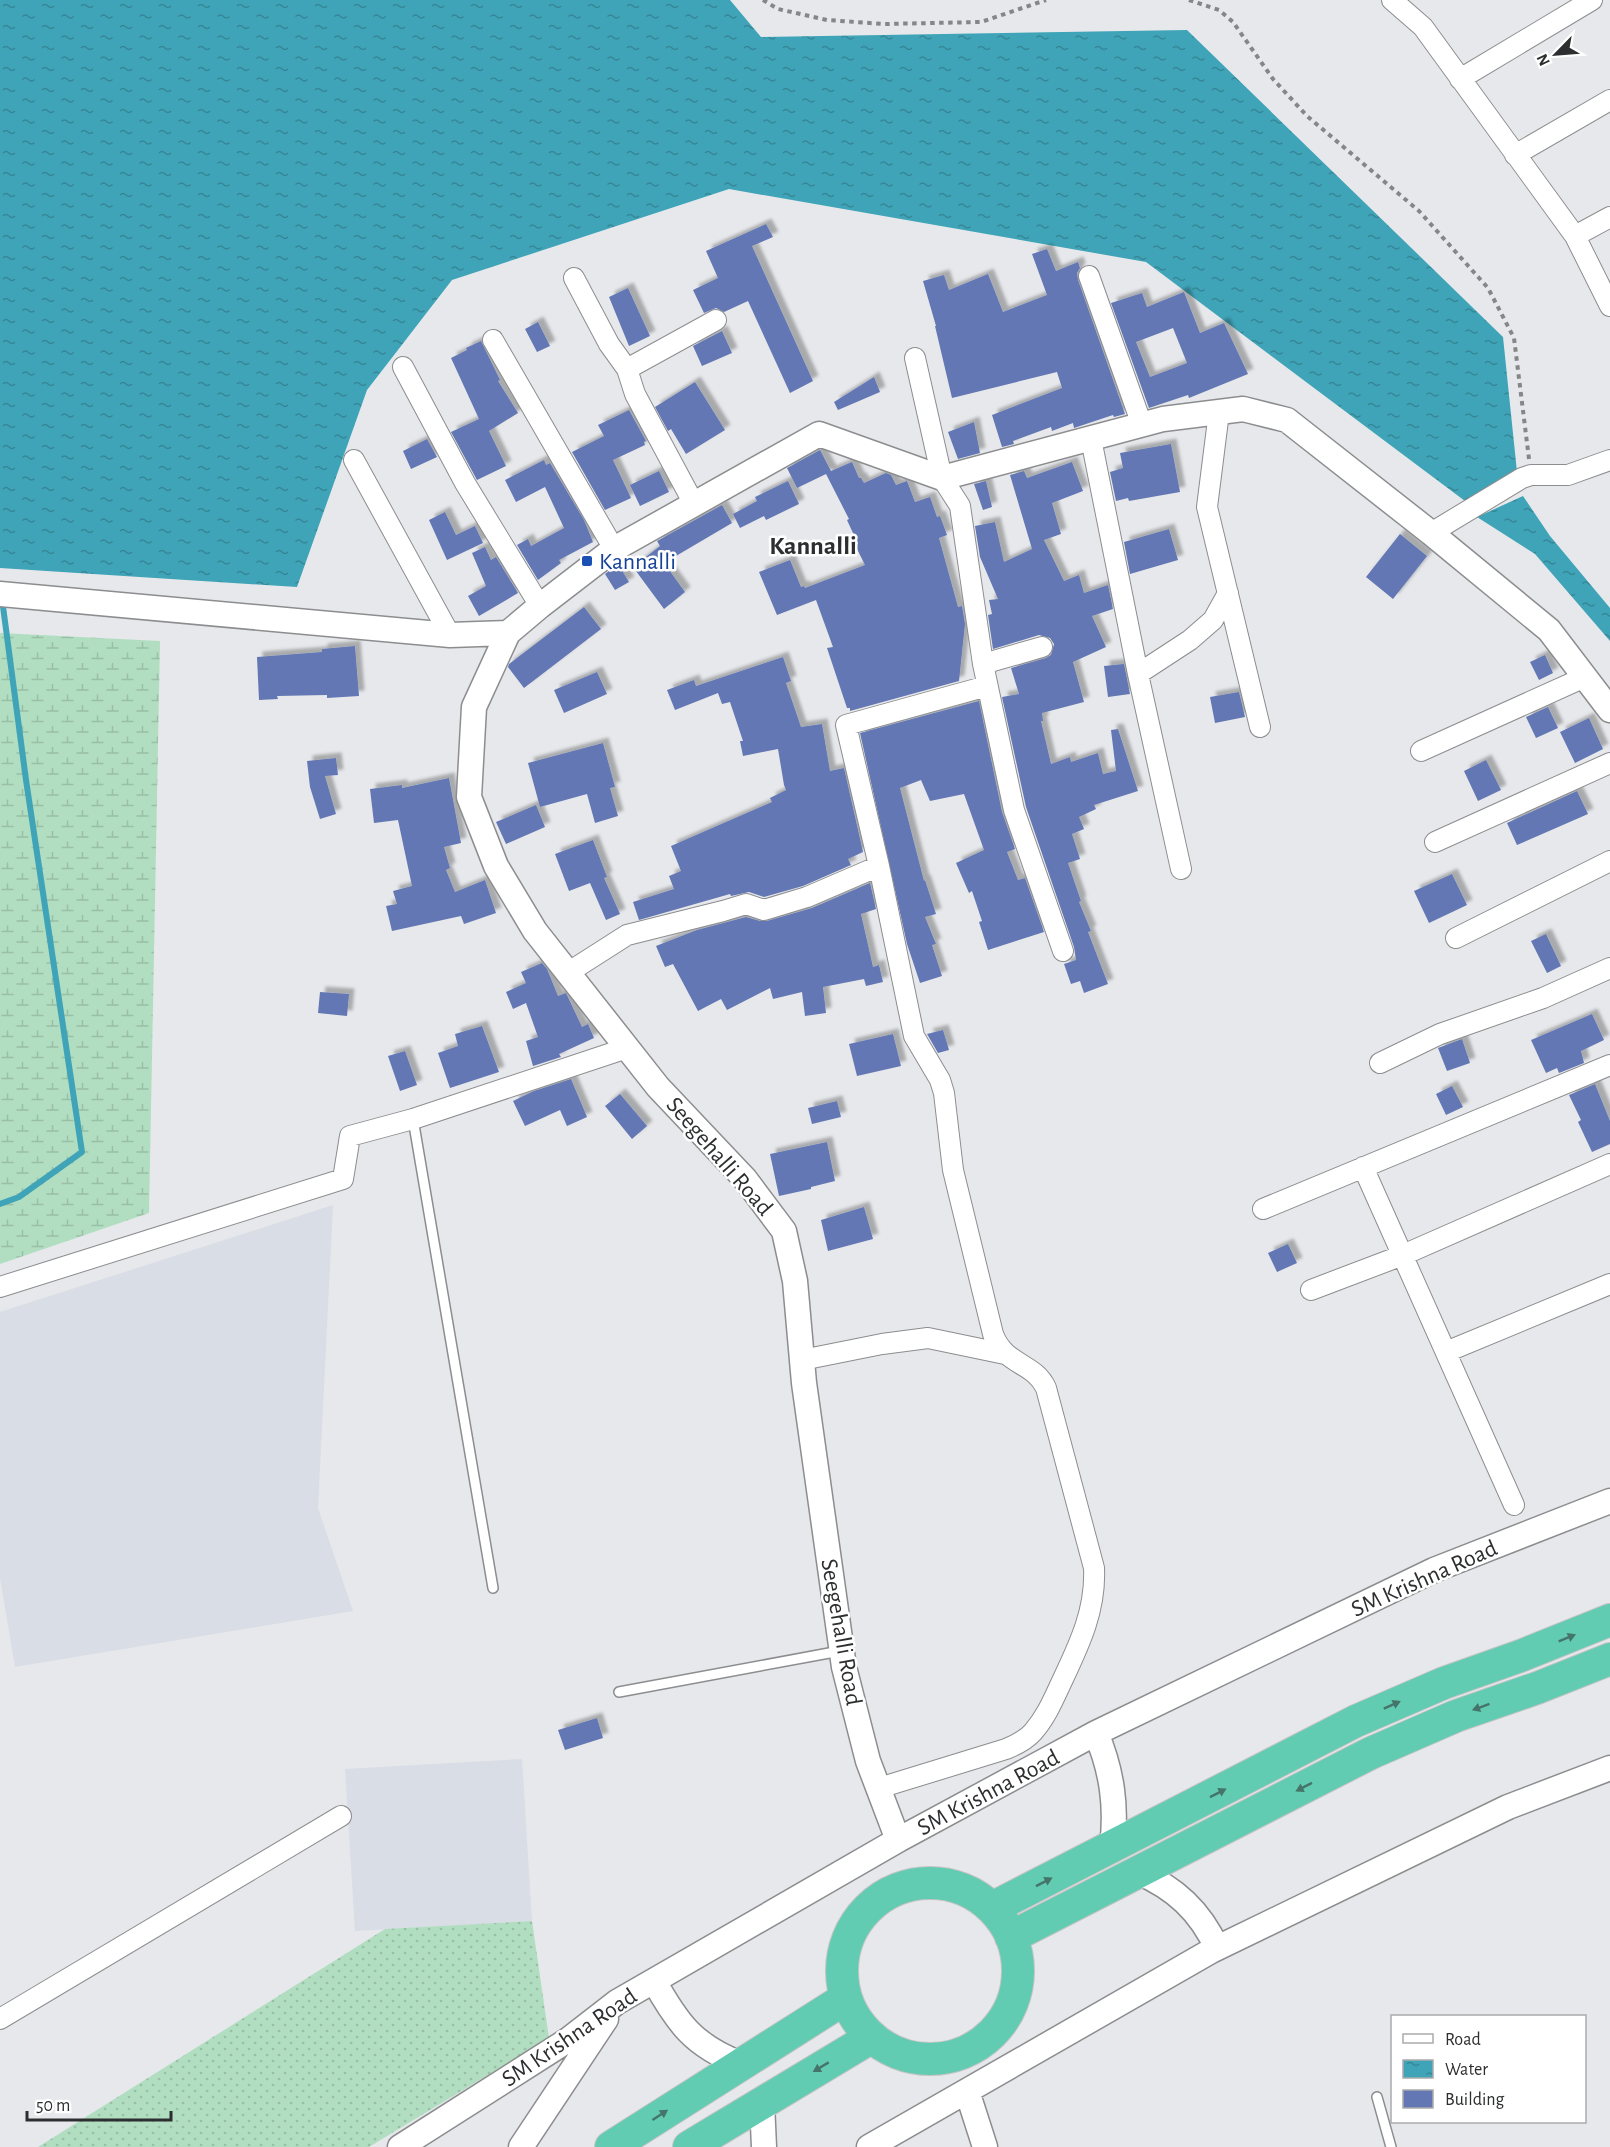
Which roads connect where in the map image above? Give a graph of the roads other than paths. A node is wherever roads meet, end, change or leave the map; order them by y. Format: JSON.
{"nodes":[{"id":1,"x":1592,"y":0,"type":"edge"},
{"id":2,"x":1396,"y":1,"type":"edge"},
{"id":3,"x":1460,"y":79,"type":"junction"},
{"id":4,"x":1610,"y":100,"type":"edge"},
{"id":5,"x":1515,"y":155,"type":"junction"},
{"id":6,"x":1610,"y":217,"type":"edge"},
{"id":7,"x":1575,"y":236,"type":"junction"},
{"id":8,"x":1089,"y":276,"type":"dead end"},
{"id":9,"x":574,"y":278,"type":"dead end"},
{"id":10,"x":1610,"y":306,"type":"edge"},
{"id":11,"x":716,"y":320,"type":"dead end"},
{"id":12,"x":493,"y":340,"type":"dead end"},
{"id":13,"x":915,"y":358,"type":"dead end"},
{"id":14,"x":403,"y":367,"type":"dead end"},
{"id":15,"x":627,"y":369,"type":"junction"},
{"id":16,"x":1220,"y":412,"type":"junction"},
{"id":17,"x":1142,"y":425,"type":"junction"},
{"id":18,"x":1091,"y":439,"type":"junction"},
{"id":19,"x":354,"y":460,"type":"dead end"},
{"id":20,"x":1610,"y":460,"type":"edge"},
{"id":21,"x":942,"y":478,"type":"junction"},
{"id":22,"x":694,"y":504,"type":"junction"},
{"id":23,"x":1431,"y":533,"type":"junction"},
{"id":24,"x":614,"y":549,"type":"junction"},
{"id":25,"x":1228,"y":593,"type":"junction"},
{"id":26,"x":4,"y":594,"type":"edge"},
{"id":27,"x":540,"y":606,"type":"junction"},
{"id":28,"x":508,"y":633,"type":"junction"},
{"id":29,"x":450,"y":635,"type":"junction"},
{"id":30,"x":1042,"y":647,"type":"dead end"},
{"id":31,"x":983,"y":664,"type":"junction"},
{"id":32,"x":1138,"y":674,"type":"junction"},
{"id":33,"x":1585,"y":677,"type":"junction"},
{"id":34,"x":987,"y":686,"type":"junction"},
{"id":35,"x":1610,"y":710,"type":"edge"},
{"id":36,"x":1260,"y":727,"type":"dead end"},
{"id":37,"x":1421,"y":751,"type":"dead end"},
{"id":38,"x":1610,"y":763,"type":"edge"},
{"id":39,"x":1435,"y":842,"type":"dead end"},
{"id":40,"x":1610,"y":861,"type":"edge"},
{"id":41,"x":879,"y":866,"type":"junction"},
{"id":42,"x":1180,"y":869,"type":"dead end"},
{"id":43,"x":1456,"y":938,"type":"dead end"},
{"id":44,"x":1064,"y":951,"type":"dead end"},
{"id":45,"x":1610,"y":968,"type":"edge"},
{"id":46,"x":569,"y":972,"type":"junction"},
{"id":47,"x":627,"y":1048,"type":"junction"},
{"id":48,"x":1380,"y":1063,"type":"dead end"},
{"id":49,"x":1610,"y":1065,"type":"edge"},
{"id":50,"x":413,"y":1119,"type":"junction"},
{"id":51,"x":1610,"y":1164,"type":"edge"},
{"id":52,"x":1363,"y":1167,"type":"junction"},
{"id":53,"x":1263,"y":1209,"type":"dead end"},
{"id":54,"x":1403,"y":1255,"type":"junction"},
{"id":55,"x":1610,"y":1284,"type":"edge"},
{"id":56,"x":0,"y":1287,"type":"edge"},
{"id":57,"x":1311,"y":1290,"type":"dead end"},
{"id":58,"x":1446,"y":1352,"type":"junction"},
{"id":59,"x":1005,"y":1354,"type":"junction"},
{"id":60,"x":802,"y":1360,"type":"junction"},
{"id":61,"x":1610,"y":1502,"type":"edge"},
{"id":62,"x":1514,"y":1505,"type":"dead end"},
{"id":63,"x":493,"y":1588,"type":"dead end"},
{"id":64,"x":1610,"y":1620,"type":"edge"},
{"id":65,"x":841,"y":1651,"type":"junction"},
{"id":66,"x":1610,"y":1659,"type":"edge"},
{"id":67,"x":619,"y":1692,"type":"dead end"},
{"id":68,"x":1096,"y":1733,"type":"junction"},
{"id":69,"x":1610,"y":1768,"type":"edge"},
{"id":70,"x":879,"y":1788,"type":"junction"},
{"id":71,"x":341,"y":1816,"type":"dead end"},
{"id":72,"x":898,"y":1840,"type":"junction"},
{"id":73,"x":1112,"y":1847,"type":"junction"},
{"id":74,"x":1138,"y":1872,"type":"junction"},
{"id":75,"x":992,"y":1908,"type":"junction"},
{"id":76,"x":1011,"y":1937,"type":"junction"},
{"id":77,"x":1217,"y":1948,"type":"junction"},
{"id":78,"x":654,"y":1981,"type":"junction"},
{"id":79,"x":846,"y":1998,"type":"junction"},
{"id":80,"x":617,"y":2002,"type":"junction"},
{"id":81,"x":0,"y":2019,"type":"edge"},
{"id":82,"x":872,"y":2037,"type":"junction"},
{"id":83,"x":741,"y":2064,"type":"junction"},
{"id":84,"x":967,"y":2091,"type":"junction"},
{"id":85,"x":1377,"y":2097,"type":"dead end"},
{"id":86,"x":762,"y":2103,"type":"junction"},
{"id":87,"x":400,"y":2147,"type":"edge"},
{"id":88,"x":521,"y":2147,"type":"edge"},
{"id":89,"x":611,"y":2147,"type":"edge"},
{"id":90,"x":689,"y":2147,"type":"edge"},
{"id":91,"x":764,"y":2147,"type":"edge"},
{"id":92,"x":869,"y":2147,"type":"edge"},
{"id":93,"x":985,"y":2147,"type":"edge"},
{"id":94,"x":1391,"y":2147,"type":"edge"}],
"edges":[{"from":1,"to":3,"type":"street"},
{"from":2,"to":3,"type":"street"},
{"from":3,"to":5,"type":"street"},
{"from":4,"to":5,"type":"street"},
{"from":5,"to":7,"type":"street"},
{"from":6,"to":7,"type":"street"},
{"from":7,"to":10,"type":"street"},
{"from":8,"to":17,"type":"street"},
{"from":9,"to":15,"type":"street"},
{"from":11,"to":15,"type":"street"},
{"from":12,"to":24,"type":"street"},
{"from":13,"to":21,"type":"street"},
{"from":14,"to":27,"type":"street"},
{"from":15,"to":22,"type":"street"},
{"from":16,"to":17,"type":"street"},
{"from":16,"to":23,"type":"street"},
{"from":16,"to":25,"type":"street"},
{"from":17,"to":18,"type":"street"},
{"from":18,"to":21,"type":"street"},
{"from":18,"to":32,"type":"street"},
{"from":19,"to":29,"type":"street"},
{"from":20,"to":23,"type":"street"},
{"from":21,"to":22,"type":"street"},
{"from":21,"to":31,"type":"street"},
{"from":22,"to":24,"type":"street"},
{"from":23,"to":33,"type":"street"},
{"from":24,"to":27,"type":"street"},
{"from":25,"to":32,"type":"street"},
{"from":25,"to":36,"type":"street"},
{"from":26,"to":29,"type":"street"},
{"from":27,"to":28,"type":"street"},
{"from":28,"to":29,"type":"street"},
{"from":28,"to":46,"type":"street","name":"Seegehalli Road"},
{"from":30,"to":31,"type":"street"},
{"from":31,"to":34,"type":"street"},
{"from":32,"to":42,"type":"street"},
{"from":33,"to":35,"type":"street"},
{"from":33,"to":37,"type":"street"},
{"from":34,"to":41,"type":"street"},
{"from":34,"to":44,"type":"street"},
{"from":38,"to":39,"type":"street"},
{"from":40,"to":43,"type":"street"},
{"from":41,"to":46,"type":"street"},
{"from":41,"to":59,"type":"street"},
{"from":45,"to":48,"type":"street"},
{"from":46,"to":47,"type":"street","name":"Seegehalli Road"},
{"from":47,"to":50,"type":"street"},
{"from":47,"to":60,"type":"street","name":"Seegehalli Road"},
{"from":49,"to":52,"type":"street"},
{"from":50,"to":56,"type":"street"},
{"from":50,"to":63,"type":"lane"},
{"from":51,"to":54,"type":"street"},
{"from":52,"to":53,"type":"street"},
{"from":52,"to":54,"type":"street"},
{"from":54,"to":57,"type":"street"},
{"from":54,"to":58,"type":"street"},
{"from":55,"to":58,"type":"street"},
{"from":58,"to":62,"type":"street"},
{"from":59,"to":60,"type":"street"},
{"from":59,"to":70,"type":"street"},
{"from":60,"to":65,"type":"street","name":"Seegehalli Road"},
{"from":61,"to":68,"type":"street","name":"SM Krishna Road"},
{"from":73,"to":64,"type":"highway","one_way":true},
{"from":65,"to":67,"type":"lane"},
{"from":65,"to":70,"type":"street","name":"Seegehalli Road"},
{"from":66,"to":74,"type":"highway","one_way":true},
{"from":68,"to":72,"type":"street","name":"SM Krishna Road"},
{"from":68,"to":73,"type":"street"},
{"from":69,"to":77,"type":"street"},
{"from":70,"to":72,"type":"street","name":"Seegehalli Road"},
{"from":71,"to":81,"type":"street"},
{"from":72,"to":78,"type":"street","name":"SM Krishna Road"},
{"from":75,"to":73,"type":"highway","one_way":true},
{"from":74,"to":76,"type":"highway"},
{"from":74,"to":77,"type":"street"},
{"from":75,"to":76,"type":"highway"},
{"from":75,"to":79,"type":"highway"},
{"from":76,"to":82,"type":"highway"},
{"from":77,"to":84,"type":"street"},
{"from":78,"to":80,"type":"street","name":"SM Krishna Road"},
{"from":78,"to":83,"type":"street"},
{"from":79,"to":82,"type":"highway"},
{"from":79,"to":83,"type":"highway"},
{"from":80,"to":87,"type":"street","name":"SM Krishna Road"},
{"from":80,"to":88,"type":"street"},
{"from":82,"to":86,"type":"highway","one_way":true},
{"from":89,"to":83,"type":"highway","one_way":true},
{"from":84,"to":92,"type":"street"},
{"from":84,"to":93,"type":"street"},
{"from":85,"to":94,"type":"lane"},
{"from":86,"to":90,"type":"highway"},
{"from":86,"to":91,"type":"street"}]}
